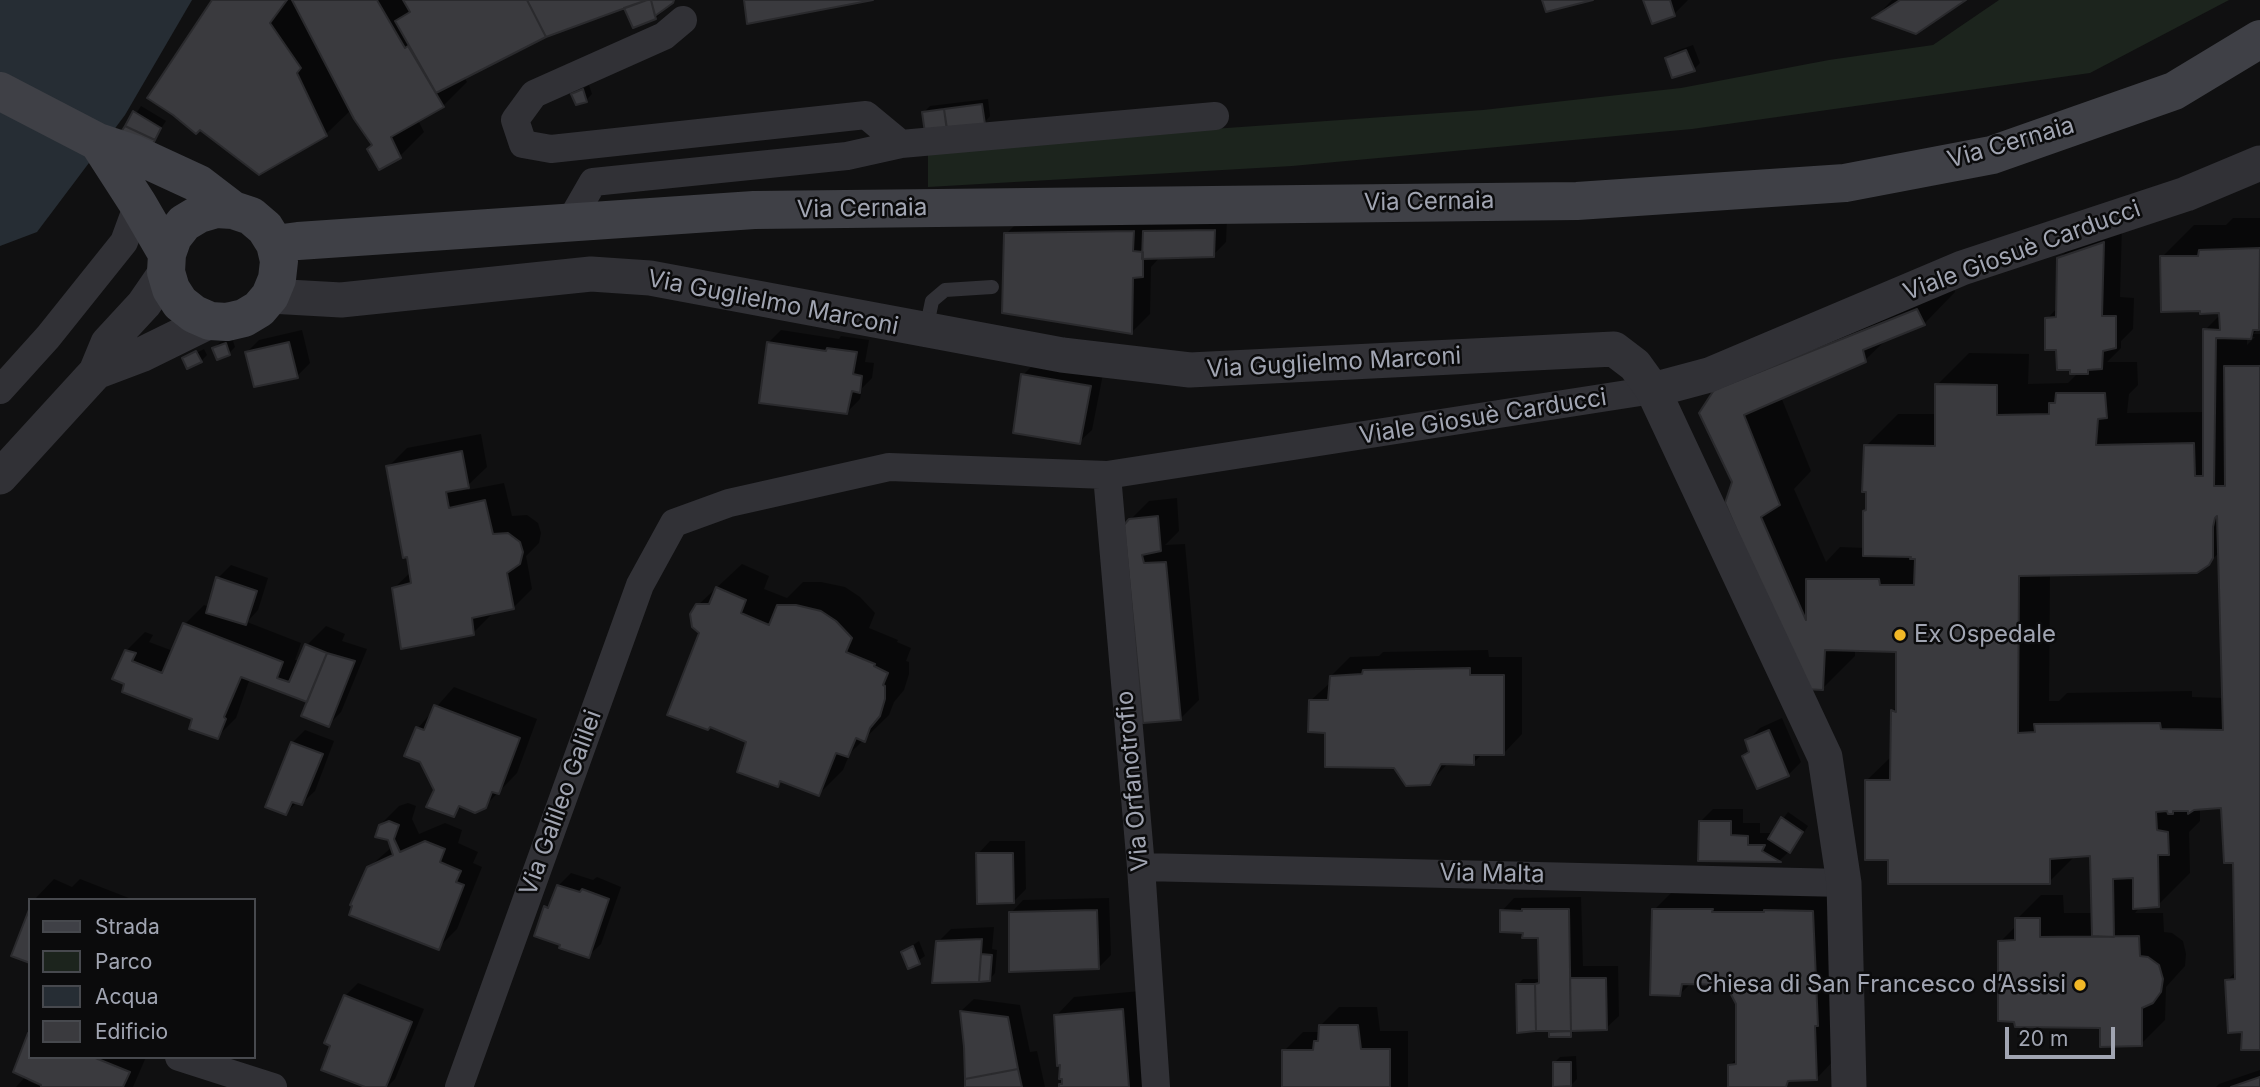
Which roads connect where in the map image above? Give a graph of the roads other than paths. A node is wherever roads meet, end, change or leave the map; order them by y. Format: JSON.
{"nodes":[{"id":1,"x":683,"y":20,"type":"dead end"},
{"id":2,"x":2260,"y":39,"type":"edge"},
{"id":3,"x":0,"y":91,"type":"edge"},
{"id":4,"x":1215,"y":116,"type":"dead end"},
{"id":5,"x":901,"y":144,"type":"junction"},
{"id":6,"x":2260,"y":163,"type":"edge"},
{"id":7,"x":131,"y":178,"type":"junction"},
{"id":8,"x":233,"y":210,"type":"junction"},
{"id":9,"x":570,"y":222,"type":"junction"},
{"id":10,"x":275,"y":244,"type":"junction"},
{"id":11,"x":167,"y":263,"type":"junction"},
{"id":12,"x":992,"y":287,"type":"dead end"},
{"id":13,"x":270,"y":296,"type":"junction"},
{"id":14,"x":210,"y":321,"type":"junction"},
{"id":15,"x":926,"y":331,"type":"junction"},
{"id":16,"x":96,"y":372,"type":"junction"},
{"id":17,"x":0,"y":390,"type":"edge"},
{"id":18,"x":1653,"y":390,"type":"junction"},
{"id":19,"x":1107,"y":475,"type":"junction"},
{"id":20,"x":0,"y":477,"type":"edge"},
{"id":21,"x":674,"y":523,"type":"joint"},
{"id":22,"x":1141,"y":867,"type":"junction"},
{"id":23,"x":1844,"y":883,"type":"junction"},
{"id":24,"x":184,"y":1059,"type":"edge"},
{"id":25,"x":273,"y":1087,"type":"edge"},
{"id":26,"x":459,"y":1087,"type":"edge"},
{"id":27,"x":1156,"y":1087,"type":"edge"},
{"id":28,"x":1849,"y":1087,"type":"edge"}],
"edges":[{"from":1,"to":5,"type":"street"},
{"from":2,"to":9,"type":"main road","name":"Via Cernaia"},
{"from":3,"to":7,"type":"main road"},
{"from":4,"to":5,"type":"street","name":"Via Cernaia"},
{"from":5,"to":9,"type":"street","name":"Via Cernaia"},
{"from":6,"to":18,"type":"street","name":"Viale Giosuè Carducci"},
{"from":7,"to":8,"type":"main road"},
{"from":7,"to":11,"type":"main road"},
{"from":7,"to":17,"type":"street"},
{"from":8,"to":10,"type":"main road"},
{"from":8,"to":11,"type":"main road"},
{"from":9,"to":10,"type":"main road","name":"Via Cernaia"},
{"from":10,"to":13,"type":"main road"},
{"from":11,"to":14,"type":"main road"},
{"from":11,"to":16,"type":"street"},
{"from":12,"to":15,"type":"lane"},
{"from":13,"to":14,"type":"main road"},
{"from":13,"to":15,"type":"street","name":"Via Guglielmo Marconi"},
{"from":14,"to":16,"type":"street"},
{"from":15,"to":18,"type":"street","name":"Via Guglielmo Marconi"},
{"from":16,"to":20,"type":"street"},
{"from":18,"to":19,"type":"street","name":"Viale Giosuè Carducci"},
{"from":18,"to":23,"type":"street","name":"Via Guglielmo Marconi"},
{"from":19,"to":21,"type":"street","name":"Viale Giosuè Carducci"},
{"from":19,"to":22,"type":"street","name":"Via Orfanotrofio"},
{"from":21,"to":26,"type":"street","name":"Via Galileo Galilei"},
{"from":22,"to":23,"type":"street","name":"Via Malta"},
{"from":22,"to":27,"type":"street","name":"Via Orfanotrofio"},
{"from":23,"to":28,"type":"street","name":"Via Guglielmo Marconi"},
{"from":24,"to":25,"type":"street"}]}
